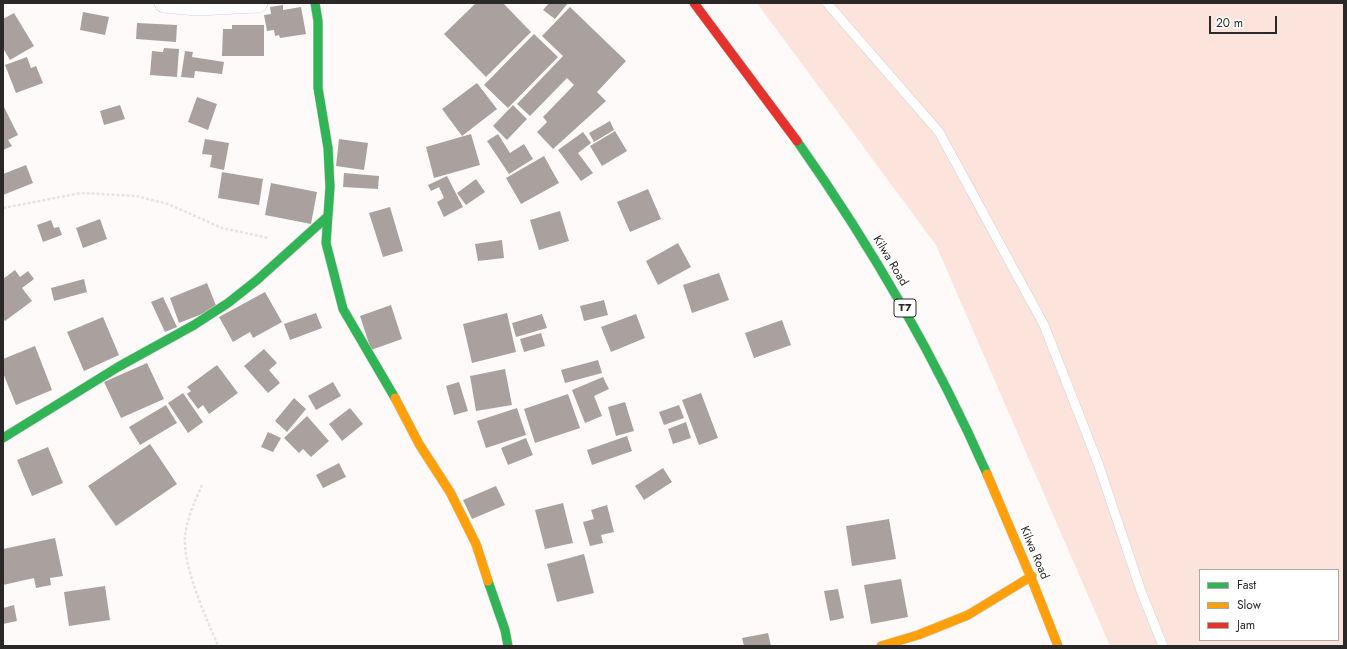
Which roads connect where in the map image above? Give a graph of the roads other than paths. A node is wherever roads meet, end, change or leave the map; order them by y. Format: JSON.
{"nodes":[{"id":1,"x":164,"y":3,"type":"edge"},
{"id":2,"x":258,"y":3,"type":"edge"},
{"id":3,"x":315,"y":3,"type":"edge"},
{"id":4,"x":694,"y":3,"type":"edge"},
{"id":5,"x":827,"y":3,"type":"edge"},
{"id":6,"x":198,"y":5,"type":"edge"},
{"id":7,"x":327,"y":217,"type":"junction"},
{"id":8,"x":3,"y":438,"type":"edge"},
{"id":9,"x":1032,"y":576,"type":"junction"},
{"id":10,"x":508,"y":646,"type":"edge"},
{"id":11,"x":881,"y":646,"type":"edge"},
{"id":12,"x":1058,"y":646,"type":"edge"},
{"id":13,"x":1163,"y":646,"type":"edge"}],
"edges":[{"from":1,"to":6,"type":"street"},
{"from":2,"to":6,"type":"street"},
{"from":3,"to":7,"type":"main road"},
{"from":4,"to":9,"type":"main road","name":"Kilwa Road","number":"T7"},
{"from":5,"to":13,"type":"lane"},
{"from":7,"to":8,"type":"main road"},
{"from":7,"to":10,"type":"main road"},
{"from":9,"to":11,"type":"main road"},
{"from":9,"to":12,"type":"main road","name":"Kilwa Road","number":"T7"}]}
